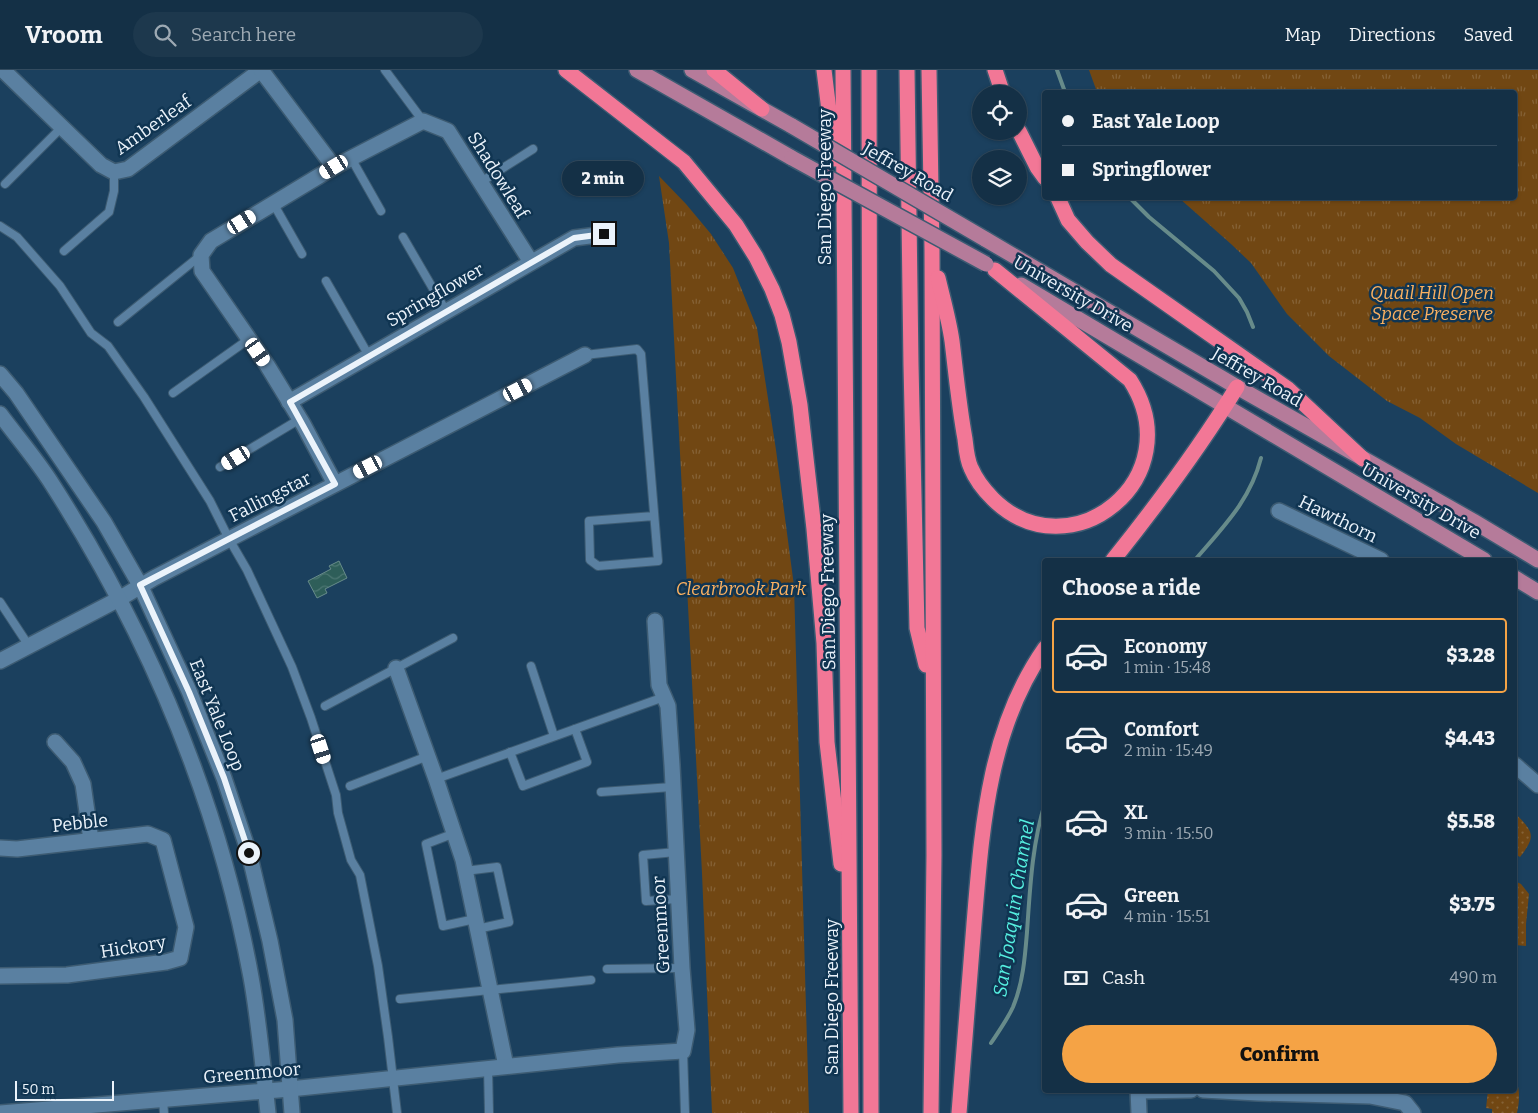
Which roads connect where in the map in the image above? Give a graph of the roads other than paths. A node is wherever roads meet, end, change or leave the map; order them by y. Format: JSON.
{"nodes":[{"id":1,"x":3,"y":70,"type":"edge"},
{"id":2,"x":261,"y":70,"type":"edge"},
{"id":3,"x":385,"y":70,"type":"edge"},
{"id":4,"x":566,"y":70,"type":"edge"},
{"id":5,"x":637,"y":70,"type":"edge"},
{"id":6,"x":692,"y":70,"type":"edge"},
{"id":7,"x":714,"y":70,"type":"edge"},
{"id":8,"x":824,"y":70,"type":"edge"},
{"id":9,"x":843,"y":70,"type":"edge"},
{"id":10,"x":869,"y":70,"type":"edge"},
{"id":11,"x":907,"y":70,"type":"edge"},
{"id":12,"x":929,"y":70,"type":"edge"},
{"id":13,"x":995,"y":70,"type":"edge"},
{"id":14,"x":1000,"y":85,"type":"edge"},
{"id":15,"x":762,"y":109,"type":"junction"},
{"id":16,"x":422,"y":121,"type":"junction"},
{"id":17,"x":62,"y":127,"type":"junction"},
{"id":18,"x":1024,"y":140,"type":"edge"},
{"id":19,"x":533,"y":150,"type":"dead end"},
{"id":20,"x":351,"y":158,"type":"junction"},
{"id":21,"x":334,"y":167,"type":"junction"},
{"id":22,"x":114,"y":172,"type":"junction"},
{"id":23,"x":1042,"y":174,"type":"edge"},
{"id":24,"x":481,"y":182,"type":"junction"},
{"id":25,"x":5,"y":184,"type":"dead end"},
{"id":26,"x":1059,"y":200,"type":"edge"},
{"id":27,"x":273,"y":203,"type":"junction"},
{"id":28,"x":381,"y":211,"type":"dead end"},
{"id":29,"x":0,"y":226,"type":"edge"},
{"id":30,"x":843,"y":230,"type":"junction"},
{"id":31,"x":604,"y":234,"type":"dead end"},
{"id":32,"x":403,"y":237,"type":"dead end"},
{"id":33,"x":932,"y":250,"type":"junction"},
{"id":34,"x":64,"y":251,"type":"dead end"},
{"id":35,"x":302,"y":254,"type":"dead end"},
{"id":36,"x":201,"y":255,"type":"junction"},
{"id":37,"x":531,"y":262,"type":"junction"},
{"id":38,"x":991,"y":267,"type":"junction"},
{"id":39,"x":326,"y":281,"type":"dead end"},
{"id":40,"x":446,"y":311,"type":"junction"},
{"id":41,"x":118,"y":322,"type":"dead end"},
{"id":42,"x":249,"y":339,"type":"junction"},
{"id":43,"x":585,"y":355,"type":"joint"},
{"id":44,"x":369,"y":356,"type":"junction"},
{"id":45,"x":0,"y":374,"type":"edge"},
{"id":46,"x":1237,"y":387,"type":"junction"},
{"id":47,"x":173,"y":393,"type":"dead end"},
{"id":48,"x":290,"y":402,"type":"junction"},
{"id":49,"x":1225,"y":407,"type":"junction"},
{"id":50,"x":0,"y":414,"type":"edge"},
{"id":51,"x":300,"y":419,"type":"junction"},
{"id":52,"x":1363,"y":460,"type":"junction"},
{"id":53,"x":220,"y":467,"type":"dead end"},
{"id":54,"x":335,"y":484,"type":"junction"},
{"id":55,"x":1280,"y":511,"type":"dead end"},
{"id":56,"x":654,"y":516,"type":"junction"},
{"id":57,"x":229,"y":540,"type":"junction"},
{"id":58,"x":1115,"y":558,"type":"edge"},
{"id":59,"x":1377,"y":558,"type":"edge"},
{"id":60,"x":1481,"y":558,"type":"edge"},
{"id":61,"x":1538,"y":560,"type":"edge"},
{"id":62,"x":1517,"y":579,"type":"edge"},
{"id":63,"x":140,"y":585,"type":"junction"},
{"id":64,"x":1538,"y":592,"type":"edge"},
{"id":65,"x":119,"y":599,"type":"junction"},
{"id":66,"x":0,"y":602,"type":"edge"},
{"id":67,"x":655,"y":620,"type":"dead end"},
{"id":68,"x":453,"y":638,"type":"dead end"},
{"id":69,"x":29,"y":646,"type":"junction"},
{"id":70,"x":1042,"y":653,"type":"edge"},
{"id":71,"x":0,"y":661,"type":"edge"},
{"id":72,"x":531,"y":666,"type":"dead end"},
{"id":73,"x":396,"y":668,"type":"junction"},
{"id":74,"x":932,"y":688,"type":"junction"},
{"id":75,"x":664,"y":697,"type":"junction"},
{"id":76,"x":325,"y":706,"type":"dead end"},
{"id":77,"x":575,"y":729,"type":"junction"},
{"id":78,"x":554,"y":736,"type":"junction"},
{"id":79,"x":55,"y":742,"type":"dead end"},
{"id":80,"x":510,"y":752,"type":"junction"},
{"id":81,"x":428,"y":756,"type":"junction"},
{"id":82,"x":1517,"y":767,"type":"edge"},
{"id":83,"x":436,"y":780,"type":"junction"},
{"id":84,"x":1538,"y":785,"type":"edge"},
{"id":85,"x":350,"y":786,"type":"dead end"},
{"id":86,"x":672,"y":787,"type":"junction"},
{"id":87,"x":601,"y":792,"type":"dead end"},
{"id":88,"x":454,"y":833,"type":"junction"},
{"id":89,"x":91,"y":840,"type":"junction"},
{"id":90,"x":163,"y":840,"type":"joint"},
{"id":91,"x":0,"y":848,"type":"edge"},
{"id":92,"x":676,"y":852,"type":"junction"},
{"id":93,"x":465,"y":870,"type":"junction"},
{"id":94,"x":678,"y":899,"type":"junction"},
{"id":95,"x":476,"y":924,"type":"junction"},
{"id":96,"x":850,"y":950,"type":"junction"},
{"id":97,"x":682,"y":968,"type":"junction"},
{"id":98,"x":607,"y":969,"type":"dead end"},
{"id":99,"x":0,"y":976,"type":"edge"},
{"id":100,"x":591,"y":980,"type":"dead end"},
{"id":101,"x":490,"y":990,"type":"junction"},
{"id":102,"x":400,"y":999,"type":"dead end"},
{"id":103,"x":683,"y":1052,"type":"junction"},
{"id":104,"x":506,"y":1066,"type":"junction"},
{"id":105,"x":488,"y":1068,"type":"junction"},
{"id":106,"x":393,"y":1078,"type":"junction"},
{"id":107,"x":290,"y":1090,"type":"junction"},
{"id":108,"x":266,"y":1091,"type":"junction"},
{"id":109,"x":1138,"y":1093,"type":"edge"},
{"id":110,"x":1258,"y":1093,"type":"edge"},
{"id":111,"x":164,"y":1106,"type":"edge"},
{"id":112,"x":0,"y":1113,"type":"edge"},
{"id":113,"x":268,"y":1113,"type":"edge"},
{"id":114,"x":292,"y":1113,"type":"edge"},
{"id":115,"x":396,"y":1113,"type":"edge"},
{"id":116,"x":489,"y":1113,"type":"edge"},
{"id":117,"x":684,"y":1113,"type":"edge"},
{"id":118,"x":851,"y":1113,"type":"edge"},
{"id":119,"x":871,"y":1113,"type":"edge"},
{"id":120,"x":931,"y":1113,"type":"edge"},
{"id":121,"x":959,"y":1113,"type":"edge"},
{"id":122,"x":1140,"y":1113,"type":"edge"},
{"id":123,"x":1413,"y":1113,"type":"edge"}],
"edges":[{"from":1,"to":17,"type":"street","name":"Amberleaf"},
{"from":2,"to":21,"type":"street"},
{"from":2,"to":22,"type":"street","name":"Amberleaf"},
{"from":3,"to":16,"type":"lane"},
{"from":4,"to":96,"type":"highway"},
{"from":5,"to":38,"type":"main road","name":"University Drive","bridge":true},
{"from":6,"to":15,"type":"main road","name":"Jeffrey Road"},
{"from":7,"to":15,"type":"highway"},
{"from":8,"to":30,"type":"highway"},
{"from":9,"to":30,"type":"highway","name":"San Diego Freeway"},
{"from":10,"to":119,"type":"highway"},
{"from":11,"to":74,"type":"highway"},
{"from":12,"to":33,"type":"highway"},
{"from":13,"to":14,"type":"highway"},
{"from":15,"to":46,"type":"main road","name":"Jeffrey Road","bridge":true},
{"from":16,"to":20,"type":"street"},
{"from":16,"to":24,"type":"street","name":"Shadowleaf"},
{"from":17,"to":22,"type":"street","name":"Amberleaf"},
{"from":17,"to":25,"type":"lane"},
{"from":18,"to":23,"type":"highway"},
{"from":19,"to":24,"type":"lane"},
{"from":20,"to":21,"type":"street"},
{"from":20,"to":28,"type":"lane"},
{"from":21,"to":27,"type":"street"},
{"from":22,"to":34,"type":"lane"},
{"from":24,"to":37,"type":"street","name":"Shadowleaf"},
{"from":26,"to":52,"type":"highway"},
{"from":27,"to":35,"type":"lane"},
{"from":27,"to":36,"type":"street"},
{"from":29,"to":57,"type":"lane"},
{"from":30,"to":96,"type":"highway","name":"San Diego Freeway"},
{"from":31,"to":37,"type":"street","name":"Springflower"},
{"from":32,"to":40,"type":"lane"},
{"from":33,"to":38,"type":"highway"},
{"from":33,"to":74,"type":"highway"},
{"from":36,"to":41,"type":"lane"},
{"from":36,"to":42,"type":"street"},
{"from":37,"to":40,"type":"street","name":"Springflower"},
{"from":38,"to":49,"type":"main road","name":"University Drive"},
{"from":39,"to":44,"type":"lane"},
{"from":40,"to":44,"type":"street","name":"Springflower"},
{"from":42,"to":47,"type":"lane"},
{"from":42,"to":48,"type":"street"},
{"from":43,"to":54,"type":"street","name":"Fallingstar"},
{"from":43,"to":56,"type":"lane"},
{"from":44,"to":48,"type":"street","name":"Springflower"},
{"from":45,"to":63,"type":"street","name":"East Yale Loop"},
{"from":46,"to":49,"type":"highway"},
{"from":46,"to":52,"type":"main road","name":"Jeffrey Road"},
{"from":48,"to":51,"type":"street"},
{"from":49,"to":58,"type":"highway"},
{"from":49,"to":60,"type":"main road","name":"University Drive"},
{"from":50,"to":65,"type":"street"},
{"from":51,"to":53,"type":"lane"},
{"from":51,"to":54,"type":"street"},
{"from":52,"to":61,"type":"main road","name":"University Drive"},
{"from":54,"to":57,"type":"street","name":"Fallingstar"},
{"from":55,"to":59,"type":"street","name":"Hawthorn"},
{"from":56,"to":56,"type":"lane"},
{"from":57,"to":63,"type":"street","name":"Fallingstar"},
{"from":57,"to":106,"type":"lane"},
{"from":62,"to":64,"type":"main road"},
{"from":63,"to":65,"type":"street","name":"Fallingstar"},
{"from":63,"to":107,"type":"street","name":"East Yale Loop"},
{"from":65,"to":69,"type":"street","name":"Fallingstar"},
{"from":65,"to":108,"type":"street"},
{"from":66,"to":69,"type":"lane"},
{"from":67,"to":75,"type":"street","name":"Greenmoor"},
{"from":68,"to":73,"type":"lane"},
{"from":69,"to":71,"type":"street","name":"Fallingstar"},
{"from":70,"to":121,"type":"highway"},
{"from":72,"to":78,"type":"lane"},
{"from":73,"to":76,"type":"lane"},
{"from":73,"to":81,"type":"street"},
{"from":74,"to":120,"type":"highway"},
{"from":75,"to":77,"type":"lane"},
{"from":75,"to":86,"type":"street","name":"Greenmoor"},
{"from":77,"to":78,"type":"lane"},
{"from":77,"to":80,"type":"lane"},
{"from":78,"to":80,"type":"lane"},
{"from":79,"to":89,"type":"street"},
{"from":80,"to":83,"type":"lane"},
{"from":81,"to":83,"type":"street"},
{"from":81,"to":85,"type":"lane"},
{"from":82,"to":84,"type":"street"},
{"from":83,"to":88,"type":"street"},
{"from":86,"to":87,"type":"lane"},
{"from":86,"to":92,"type":"street","name":"Greenmoor"},
{"from":88,"to":93,"type":"street"},
{"from":88,"to":95,"type":"lane"},
{"from":89,"to":90,"type":"street","name":"Pebble"},
{"from":89,"to":91,"type":"street","name":"Pebble"},
{"from":90,"to":99,"type":"street","name":"Hickory"},
{"from":92,"to":94,"type":"street","name":"Greenmoor"},
{"from":92,"to":94,"type":"lane"},
{"from":93,"to":95,"type":"street"},
{"from":93,"to":95,"type":"lane"},
{"from":94,"to":97,"type":"street","name":"Greenmoor"},
{"from":95,"to":101,"type":"street"},
{"from":96,"to":118,"type":"highway","name":"San Diego Freeway"},
{"from":97,"to":98,"type":"lane"},
{"from":97,"to":103,"type":"street","name":"Greenmoor"},
{"from":100,"to":101,"type":"lane"},
{"from":101,"to":102,"type":"lane"},
{"from":101,"to":104,"type":"street"},
{"from":103,"to":104,"type":"street","name":"Greenmoor"},
{"from":103,"to":117,"type":"lane"},
{"from":104,"to":105,"type":"street","name":"Greenmoor"},
{"from":105,"to":106,"type":"street","name":"Greenmoor"},
{"from":105,"to":116,"type":"lane"},
{"from":106,"to":107,"type":"street","name":"Greenmoor"},
{"from":106,"to":115,"type":"lane"},
{"from":107,"to":108,"type":"street","name":"Greenmoor"},
{"from":107,"to":114,"type":"street","name":"East Yale Loop"},
{"from":108,"to":111,"type":"street","name":"Greenmoor"},
{"from":108,"to":113,"type":"street"},
{"from":109,"to":122,"type":"street"},
{"from":110,"to":123,"type":"street"},
{"from":111,"to":112,"type":"street","name":"Greenmoor"}]}
